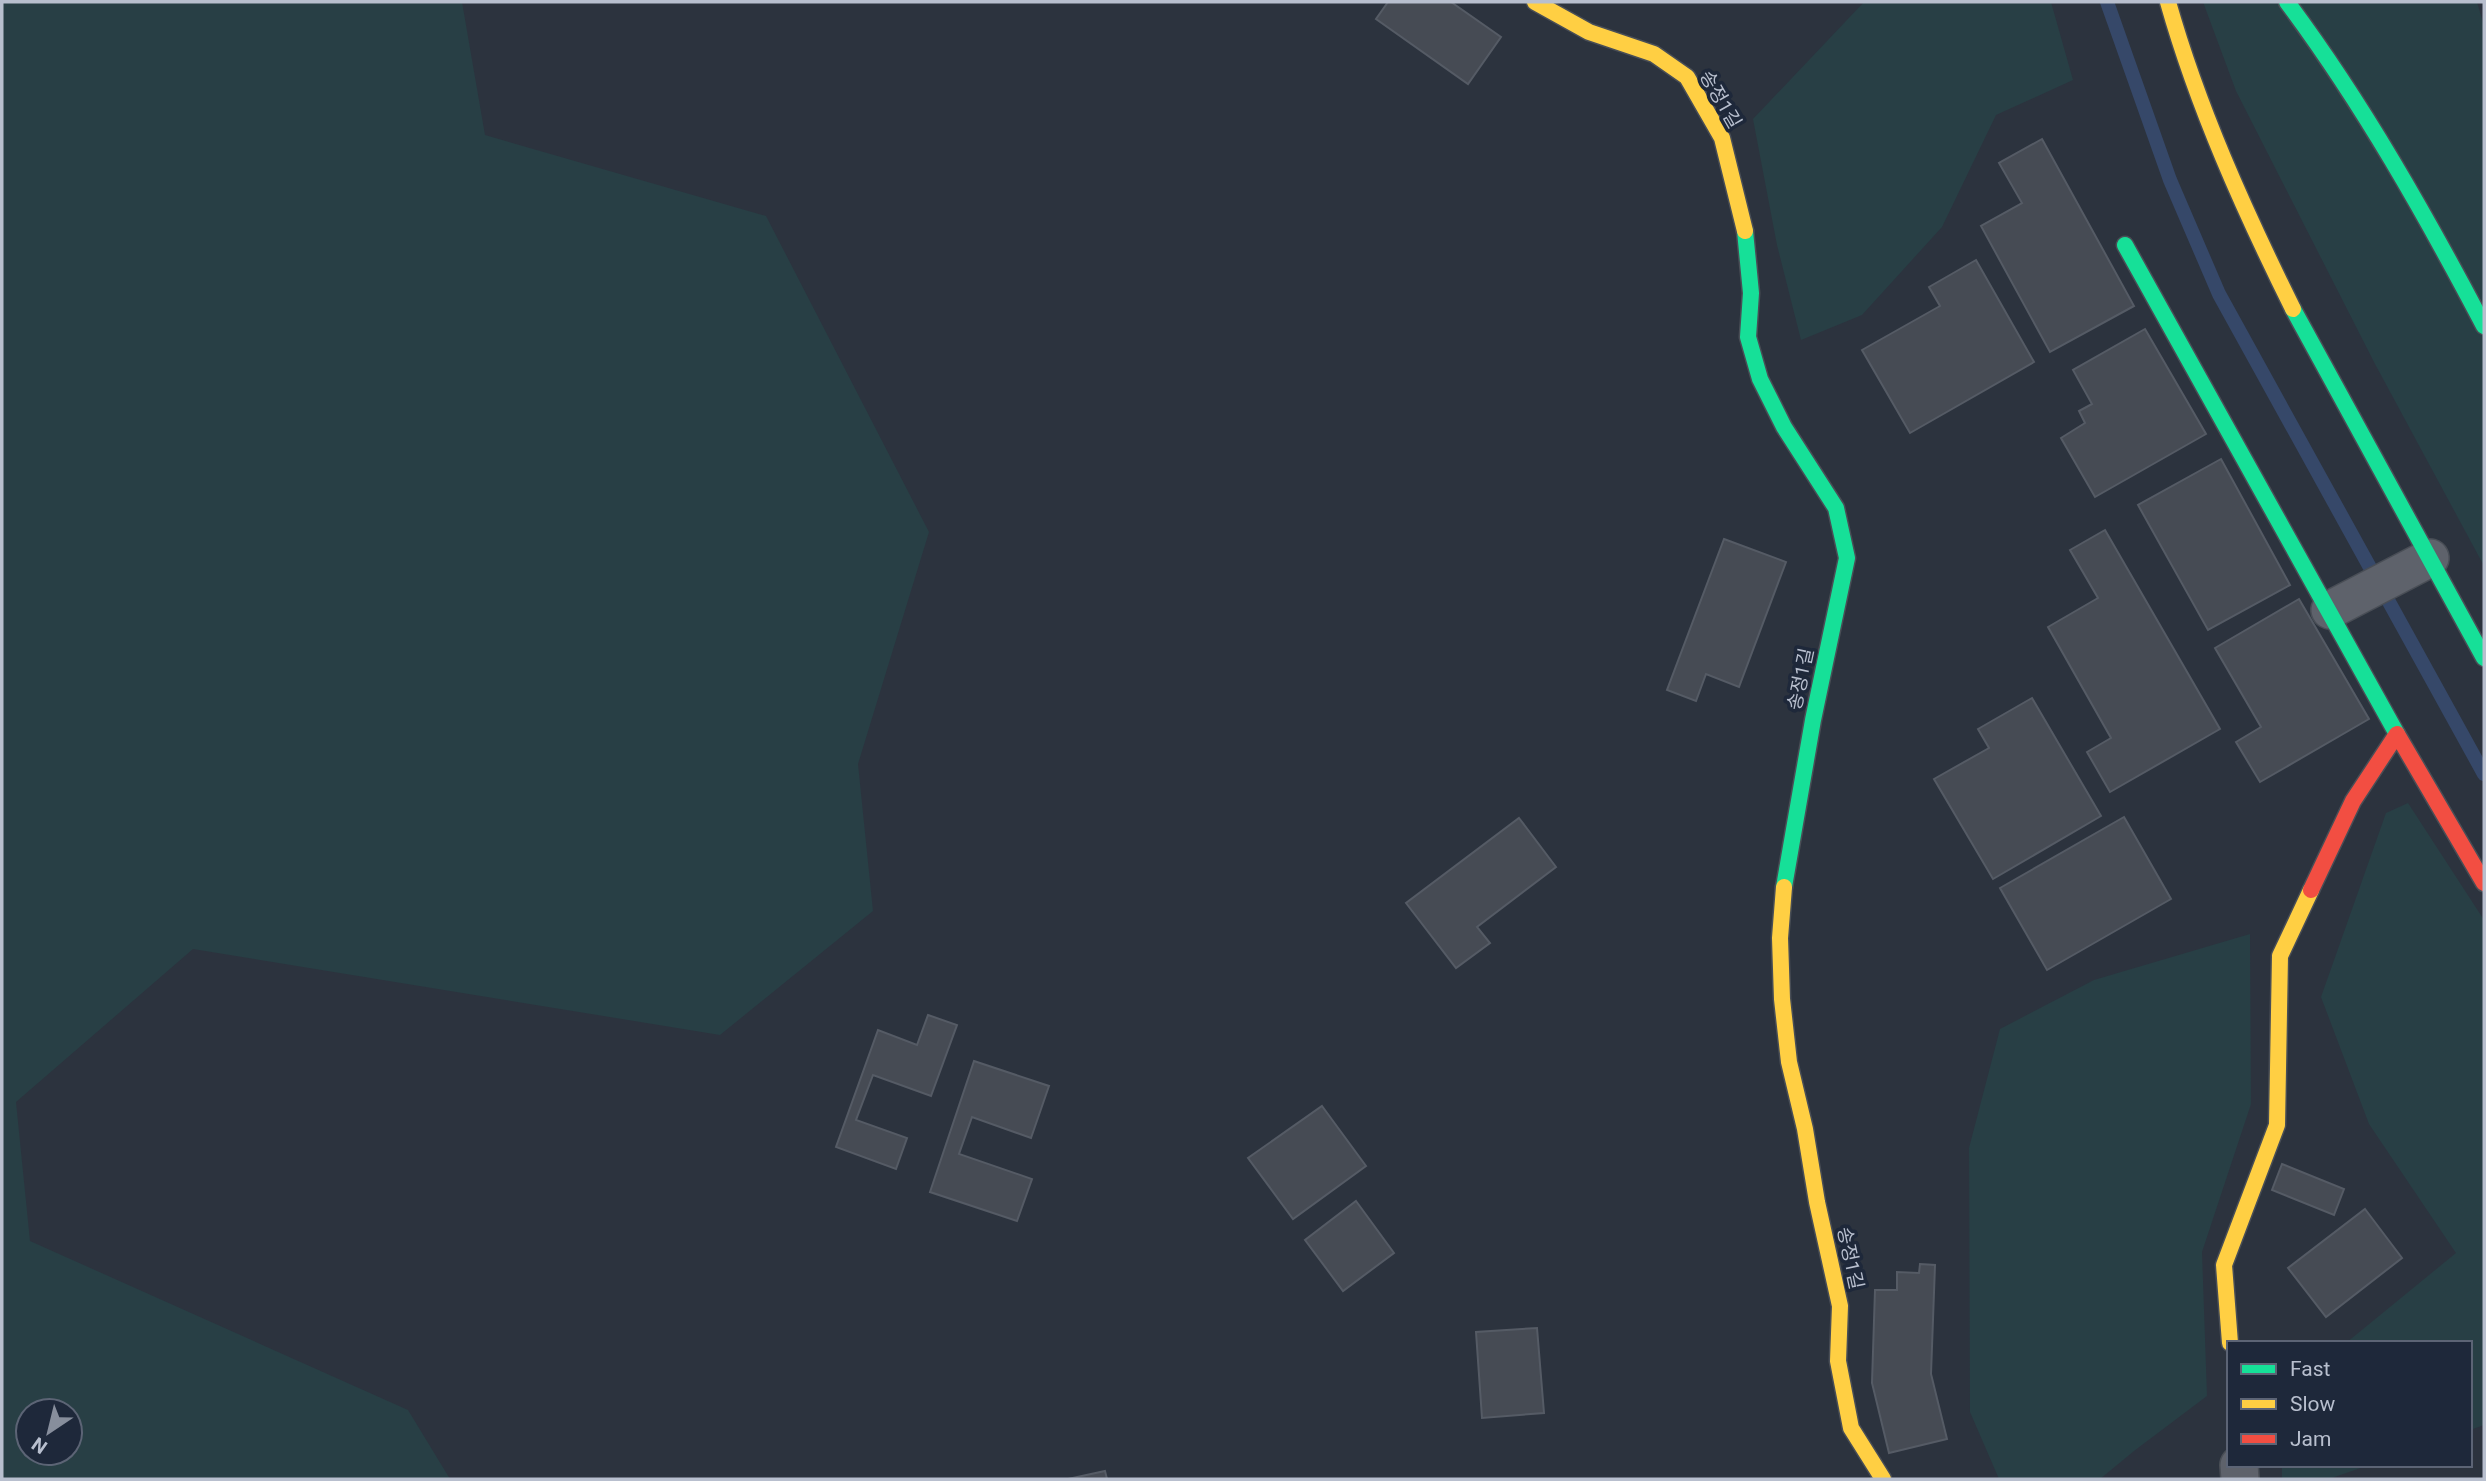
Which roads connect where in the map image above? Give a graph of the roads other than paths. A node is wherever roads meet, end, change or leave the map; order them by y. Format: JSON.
{"nodes":[{"id":1,"x":1535,"y":2,"type":"edge"},
{"id":2,"x":2168,"y":2,"type":"edge"},
{"id":3,"x":2287,"y":2,"type":"edge"},
{"id":4,"x":2125,"y":245,"type":"dead end"},
{"id":5,"x":2484,"y":326,"type":"edge"},
{"id":6,"x":2430,"y":558,"type":"junction"},
{"id":7,"x":2330,"y":610,"type":"junction"},
{"id":8,"x":2484,"y":657,"type":"edge"},
{"id":9,"x":2397,"y":734,"type":"junction"},
{"id":10,"x":2484,"y":883,"type":"edge"},
{"id":11,"x":2230,"y":1341,"type":"edge"},
{"id":12,"x":1883,"y":1479,"type":"edge"}],
"edges":[{"from":1,"to":12,"type":"main road","name":"송정1길"},
{"from":2,"to":6,"type":"main road"},
{"from":3,"to":5,"type":"main road"},
{"from":4,"to":7,"type":"main road"},
{"from":6,"to":7,"type":"street"},
{"from":6,"to":8,"type":"main road"},
{"from":7,"to":9,"type":"main road"},
{"from":9,"to":10,"type":"main road"},
{"from":9,"to":11,"type":"main road"}]}
